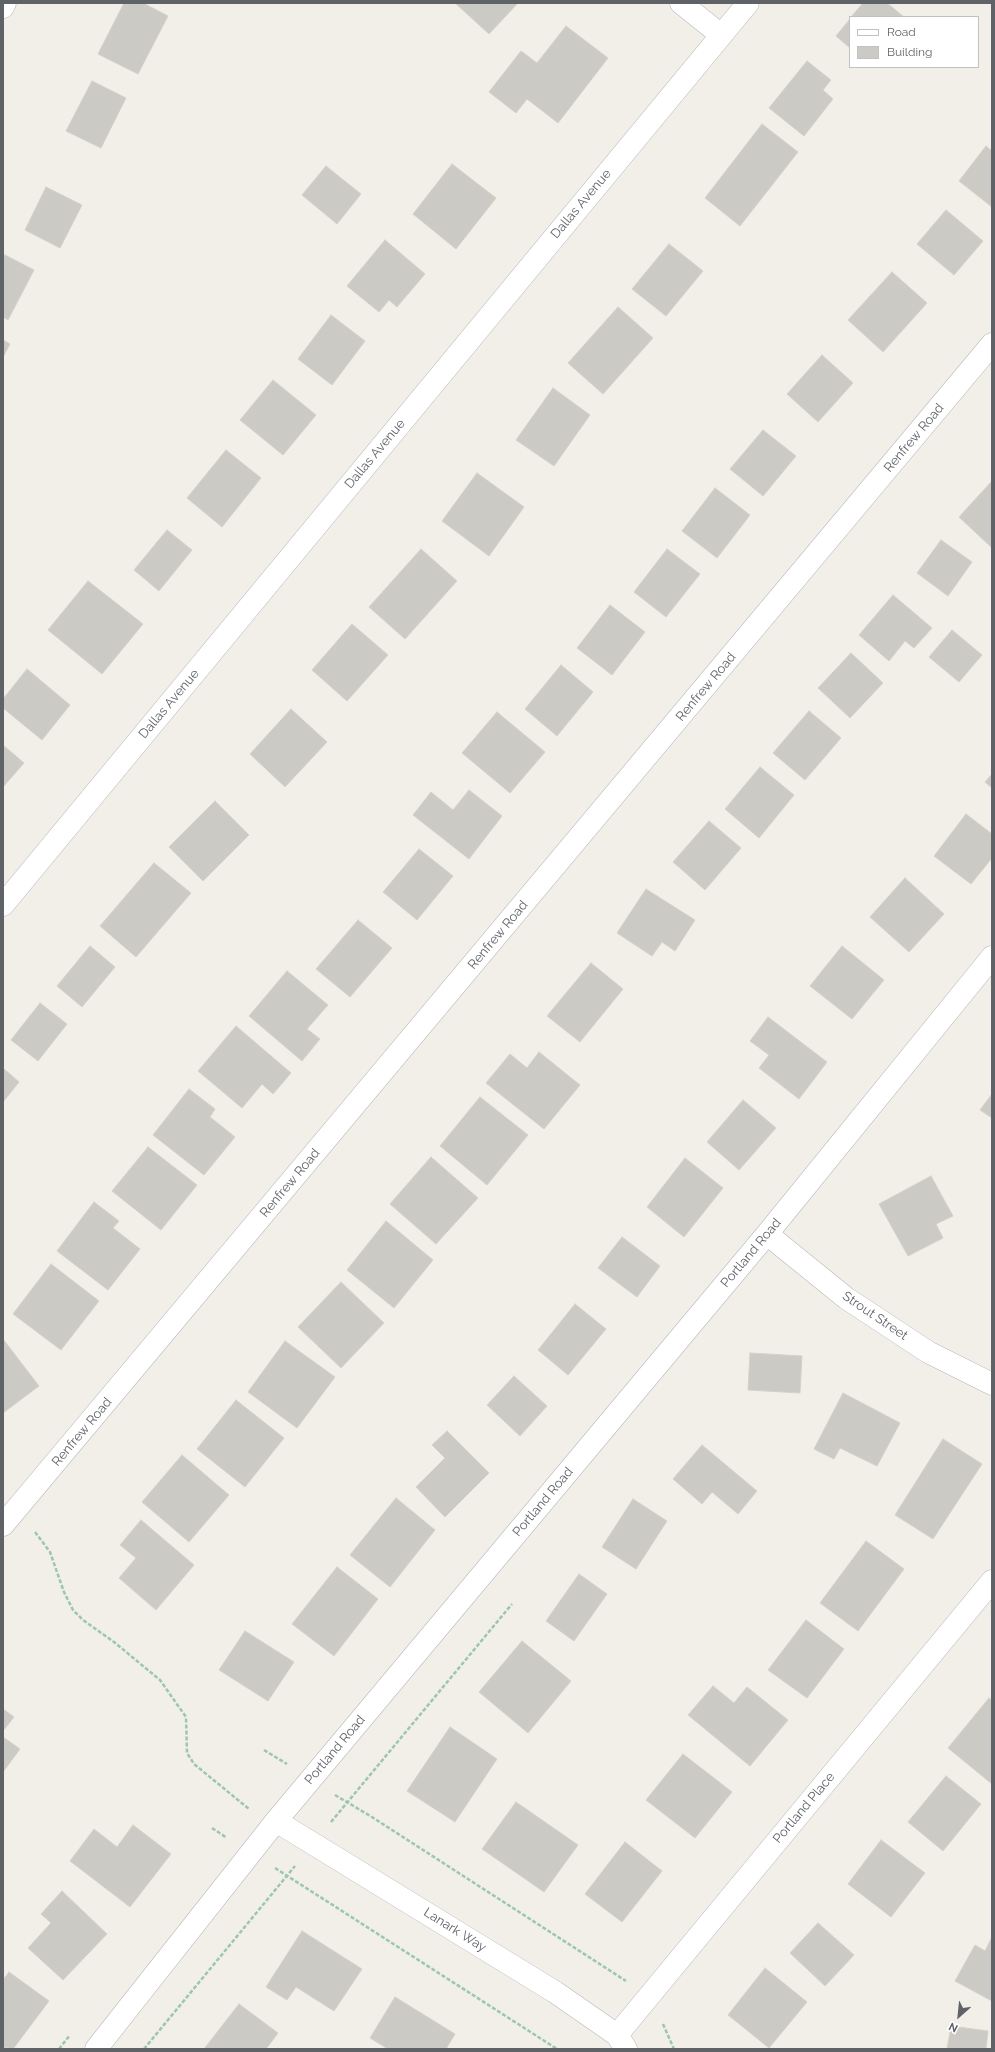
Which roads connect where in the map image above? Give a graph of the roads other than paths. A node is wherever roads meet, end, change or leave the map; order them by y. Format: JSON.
{"nodes":[{"id":1,"x":5,"y":3,"type":"edge"},
{"id":2,"x":681,"y":3,"type":"edge"},
{"id":3,"x":748,"y":3,"type":"edge"},
{"id":4,"x":3,"y":8,"type":"edge"},
{"id":5,"x":721,"y":35,"type":"junction"},
{"id":6,"x":992,"y":344,"type":"edge"},
{"id":7,"x":3,"y":905,"type":"edge"},
{"id":8,"x":992,"y":957,"type":"edge"},
{"id":9,"x":767,"y":1234,"type":"junction"},
{"id":10,"x":992,"y":1384,"type":"edge"},
{"id":11,"x":8,"y":1519,"type":"edge"},
{"id":12,"x":992,"y":1581,"type":"edge"},
{"id":13,"x":276,"y":1821,"type":"junction"},
{"id":14,"x":621,"y":2042,"type":"edge"},
{"id":15,"x":96,"y":2049,"type":"edge"}],
"edges":[{"from":1,"to":4,"type":"street"},
{"from":2,"to":5,"type":"street"},
{"from":3,"to":5,"type":"street","name":"Dallas Avenue"},
{"from":5,"to":7,"type":"street","name":"Dallas Avenue"},
{"from":6,"to":11,"type":"street","name":"Renfrew Road"},
{"from":8,"to":9,"type":"street","name":"Portland Road"},
{"from":9,"to":10,"type":"street","name":"Strout Street"},
{"from":9,"to":13,"type":"street","name":"Portland Road"},
{"from":12,"to":14,"type":"street","name":"Portland Place"},
{"from":13,"to":14,"type":"street","name":"Lanark Way"},
{"from":13,"to":15,"type":"street","name":"Portland Road"}]}
